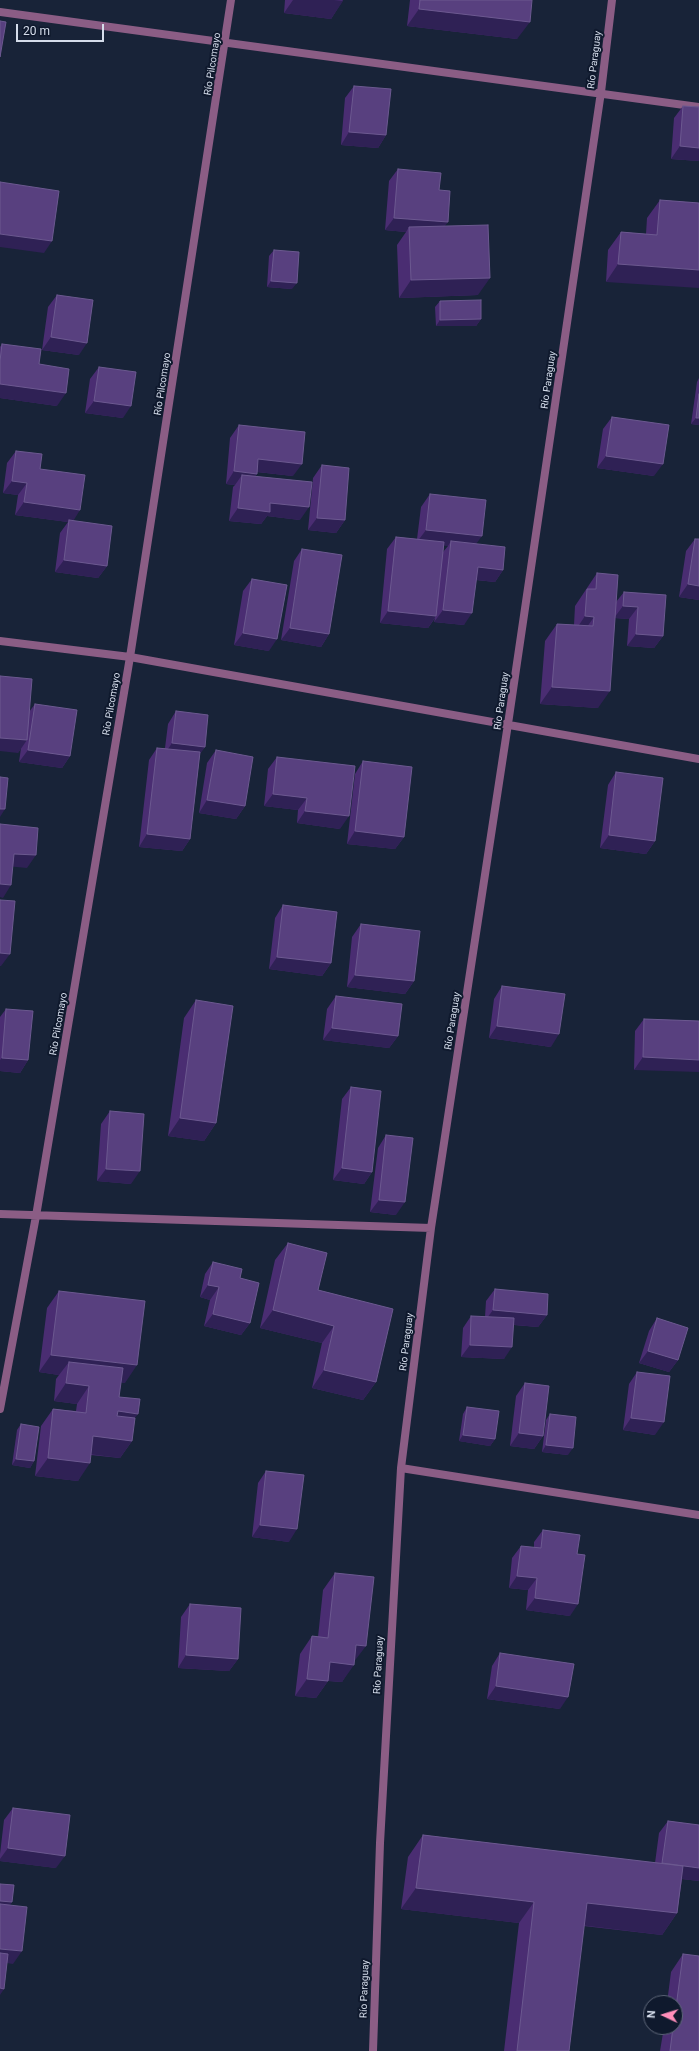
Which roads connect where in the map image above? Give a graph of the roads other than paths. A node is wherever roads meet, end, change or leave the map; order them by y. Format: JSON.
{"nodes":[{"id":1,"x":232,"y":0,"type":"edge"},
{"id":2,"x":612,"y":0,"type":"edge"},
{"id":3,"x":0,"y":12,"type":"edge"},
{"id":4,"x":226,"y":42,"type":"junction"},
{"id":5,"x":601,"y":92,"type":"junction"},
{"id":6,"x":699,"y":107,"type":"edge"},
{"id":7,"x":0,"y":641,"type":"edge"},
{"id":8,"x":130,"y":657,"type":"junction"},
{"id":9,"x":508,"y":724,"type":"junction"},
{"id":10,"x":699,"y":759,"type":"edge"},
{"id":11,"x":0,"y":1214,"type":"edge"},
{"id":12,"x":36,"y":1216,"type":"junction"},
{"id":13,"x":431,"y":1228,"type":"junction"},
{"id":14,"x":0,"y":1410,"type":"edge"},
{"id":15,"x":401,"y":1468,"type":"junction"},
{"id":16,"x":699,"y":1515,"type":"edge"},
{"id":17,"x":373,"y":2051,"type":"edge"}],
"edges":[{"from":1,"to":4,"type":"street","name":"Río Pilcomayo"},
{"from":2,"to":5,"type":"street","name":"Río Paraguay"},
{"from":3,"to":4,"type":"street"},
{"from":4,"to":5,"type":"street"},
{"from":4,"to":8,"type":"street","name":"Río Pilcomayo"},
{"from":5,"to":6,"type":"street"},
{"from":5,"to":9,"type":"street","name":"Río Paraguay"},
{"from":7,"to":8,"type":"street"},
{"from":8,"to":9,"type":"street"},
{"from":8,"to":12,"type":"street","name":"Río Pilcomayo"},
{"from":9,"to":10,"type":"street"},
{"from":9,"to":13,"type":"street","name":"Río Paraguay"},
{"from":11,"to":12,"type":"street"},
{"from":12,"to":13,"type":"street"},
{"from":12,"to":14,"type":"street","name":"Río Pilcomayo"},
{"from":13,"to":15,"type":"street","name":"Río Paraguay"},
{"from":15,"to":16,"type":"street"},
{"from":15,"to":17,"type":"street","name":"Río Paraguay"}]}
